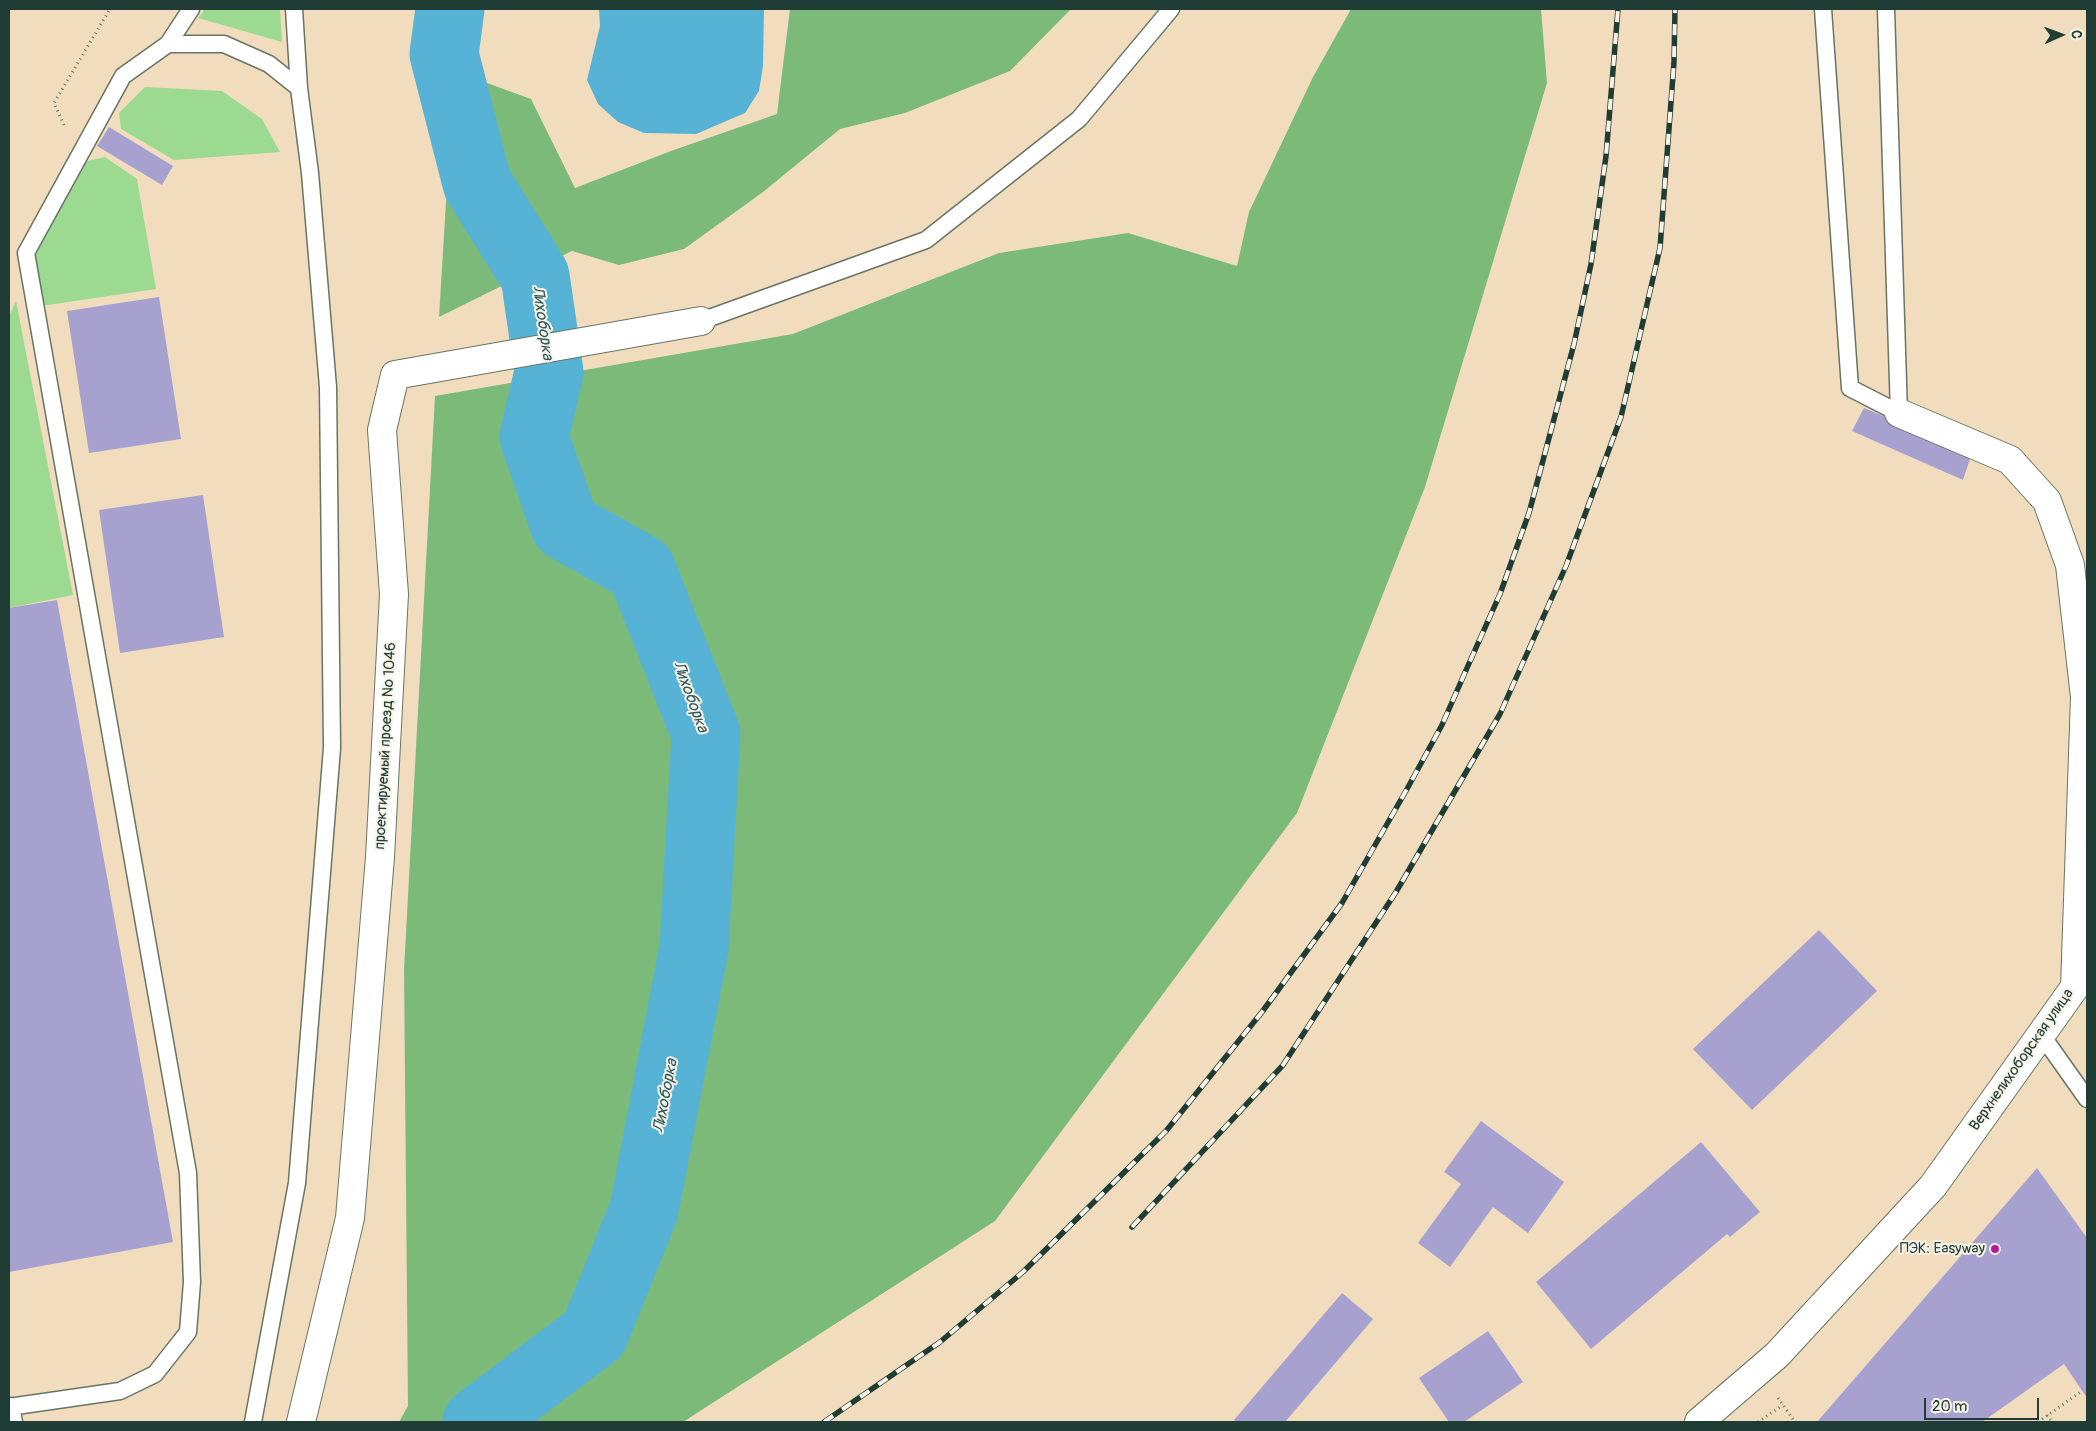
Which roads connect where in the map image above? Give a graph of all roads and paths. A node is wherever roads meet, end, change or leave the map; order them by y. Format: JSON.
{"nodes":[{"id":1,"x":110,"y":9,"type":"edge"},
{"id":2,"x":191,"y":9,"type":"edge"},
{"id":3,"x":294,"y":9,"type":"edge"},
{"id":4,"x":1172,"y":9,"type":"edge"},
{"id":5,"x":1823,"y":9,"type":"edge"},
{"id":6,"x":1886,"y":9,"type":"edge"},
{"id":7,"x":168,"y":44,"type":"junction"},
{"id":8,"x":299,"y":88,"type":"junction"},
{"id":9,"x":79,"y":157,"type":"junction"},
{"id":10,"x":701,"y":321,"type":"joint"},
{"id":11,"x":1899,"y":413,"type":"junction"},
{"id":12,"x":2081,"y":991,"type":"edge"},
{"id":13,"x":2041,"y":1034,"type":"junction"},
{"id":14,"x":2087,"y":1099,"type":"edge"},
{"id":15,"x":2082,"y":1391,"type":"dead end"},
{"id":16,"x":1783,"y":1405,"type":"dead end"},
{"id":17,"x":11,"y":1412,"type":"edge"},
{"id":18,"x":2047,"y":1415,"type":"junction"},
{"id":19,"x":253,"y":1422,"type":"edge"},
{"id":20,"x":300,"y":1422,"type":"edge"},
{"id":21,"x":1699,"y":1422,"type":"edge"},
{"id":22,"x":1758,"y":1422,"type":"edge"},
{"id":23,"x":2038,"y":1422,"type":"edge"},
{"id":24,"x":2052,"y":1422,"type":"edge"}],
"edges":[{"from":1,"to":9,"type":"path"},
{"from":2,"to":7,"type":"lane"},
{"from":3,"to":8,"type":"lane"},
{"from":4,"to":10,"type":"lane"},
{"from":5,"to":11,"type":"lane"},
{"from":6,"to":11,"type":"lane"},
{"from":7,"to":8,"type":"lane"},
{"from":7,"to":9,"type":"lane"},
{"from":8,"to":19,"type":"lane"},
{"from":9,"to":17,"type":"lane"},
{"from":10,"to":20,"type":"street","name":"проектируемый проезд № 1046"},
{"from":11,"to":12,"type":"street","name":"Верхнелихоборская улица"},
{"from":12,"to":13,"type":"street","name":"Верхнелихоборская улица"},
{"from":13,"to":14,"type":"lane"},
{"from":13,"to":21,"type":"street","name":"Верхнелихоборская улица"},
{"from":15,"to":18,"type":"path"},
{"from":16,"to":22,"type":"path"},
{"from":18,"to":23,"type":"path"},
{"from":18,"to":24,"type":"path"}]}
